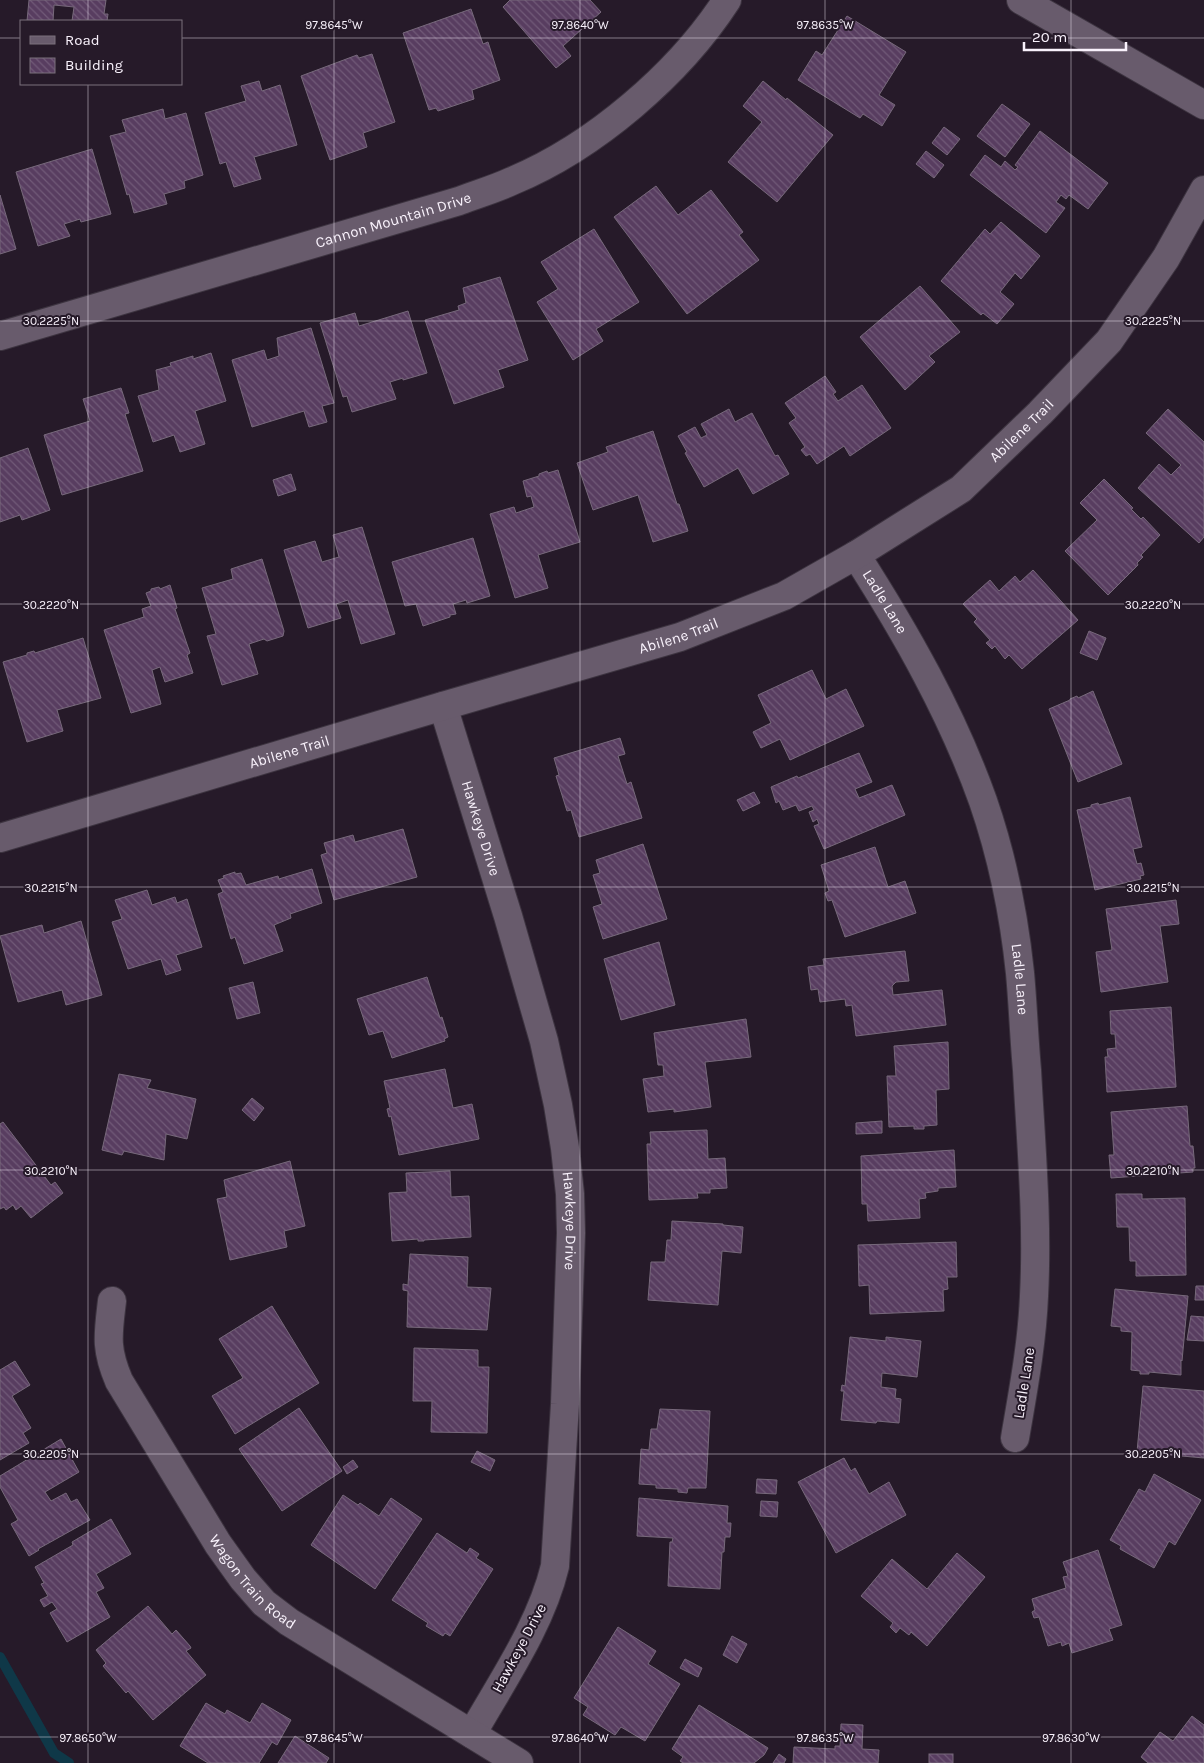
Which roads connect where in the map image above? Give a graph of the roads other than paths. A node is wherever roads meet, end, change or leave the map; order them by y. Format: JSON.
{"nodes":[{"id":1,"x":727,"y":0,"type":"edge"},
{"id":2,"x":1021,"y":0,"type":"edge"},
{"id":3,"x":1204,"y":104,"type":"edge"},
{"id":4,"x":1204,"y":190,"type":"edge"},
{"id":5,"x":0,"y":336,"type":"edge"},
{"id":6,"x":856,"y":556,"type":"junction"},
{"id":7,"x":443,"y":706,"type":"junction"},
{"id":8,"x":0,"y":838,"type":"edge"},
{"id":9,"x":112,"y":1301,"type":"dead end"},
{"id":10,"x":1015,"y":1438,"type":"dead end"},
{"id":11,"x":472,"y":1734,"type":"junction"},
{"id":12,"x":519,"y":1763,"type":"edge"}],
"edges":[{"from":1,"to":5,"type":"street","name":"Cannon Mountain Drive"},
{"from":2,"to":3,"type":"street"},
{"from":4,"to":6,"type":"street","name":"Abilene Trail"},
{"from":6,"to":7,"type":"street","name":"Abilene Trail"},
{"from":6,"to":10,"type":"street","name":"Ladle Lane"},
{"from":7,"to":8,"type":"street","name":"Abilene Trail"},
{"from":7,"to":11,"type":"street","name":"Hawkeye Drive"},
{"from":9,"to":11,"type":"street","name":"Wagon Train Road"},
{"from":11,"to":12,"type":"street","name":"Wagon Train Road"}]}
